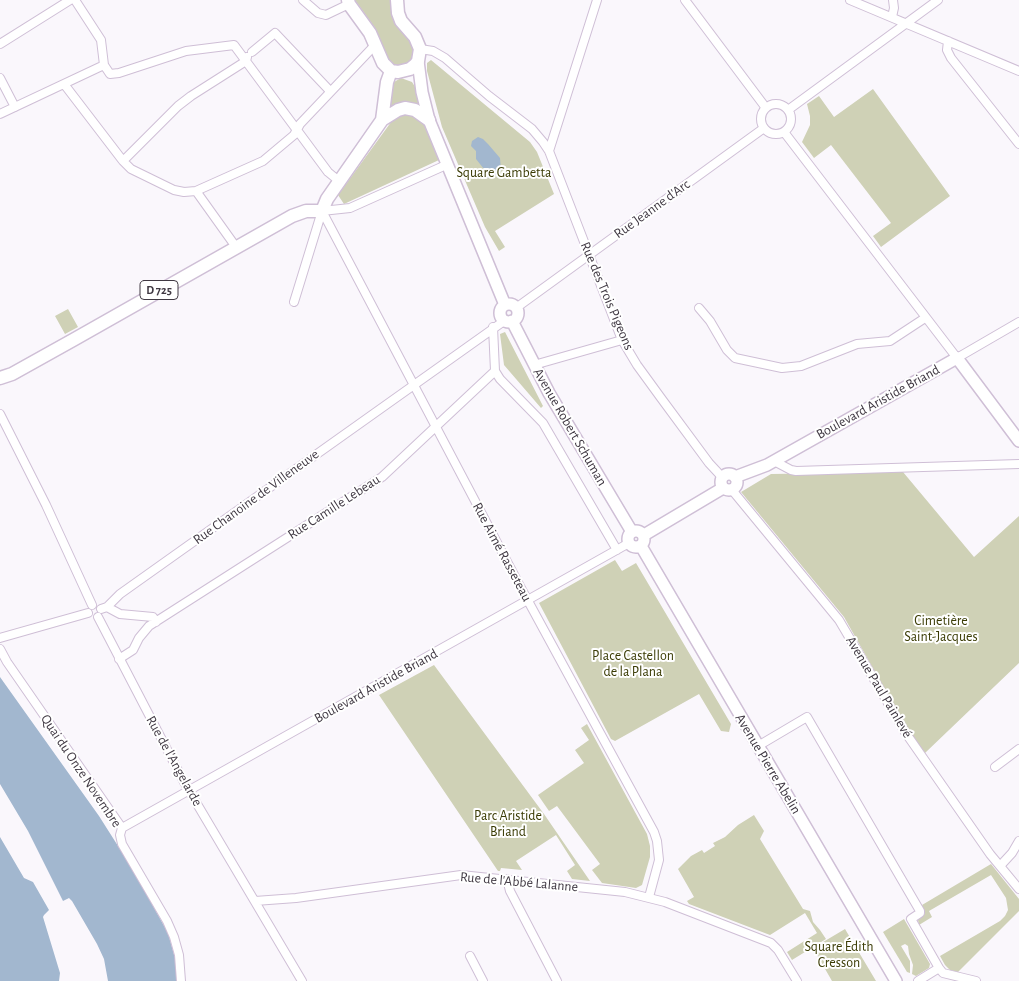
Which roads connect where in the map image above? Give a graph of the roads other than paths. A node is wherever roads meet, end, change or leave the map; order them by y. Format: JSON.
{"nodes":[{"id":1,"x":70,"y":0,"type":"edge"},
{"id":2,"x":75,"y":0,"type":"edge"},
{"id":3,"x":303,"y":0,"type":"edge"},
{"id":4,"x":597,"y":0,"type":"edge"},
{"id":5,"x":685,"y":0,"type":"edge"},
{"id":6,"x":850,"y":0,"type":"edge"},
{"id":7,"x":893,"y":0,"type":"edge"},
{"id":8,"x":938,"y":0,"type":"edge"},
{"id":9,"x":398,"y":1,"type":"edge"},
{"id":10,"x":348,"y":2,"type":"edge"},
{"id":11,"x":892,"y":17,"type":"junction"},
{"id":12,"x":906,"y":23,"type":"junction"},
{"id":13,"x":948,"y":41,"type":"junction"},
{"id":14,"x":0,"y":44,"type":"edge"},
{"id":15,"x":376,"y":44,"type":"junction"},
{"id":16,"x":419,"y":55,"type":"junction"},
{"id":17,"x":248,"y":56,"type":"junction"},
{"id":18,"x":104,"y":65,"type":"junction"},
{"id":19,"x":397,"y":71,"type":"junction"},
{"id":20,"x":1019,"y":71,"type":"edge"},
{"id":21,"x":0,"y":78,"type":"edge"},
{"id":22,"x":64,"y":84,"type":"junction"},
{"id":23,"x":330,"y":92,"type":"junction"},
{"id":24,"x":422,"y":92,"type":"junction"},
{"id":25,"x":16,"y":106,"type":"junction"},
{"id":26,"x":766,"y":108,"type":"junction"},
{"id":27,"x":788,"y":110,"type":"junction"},
{"id":28,"x":0,"y":114,"type":"edge"},
{"id":29,"x":382,"y":120,"type":"junction"},
{"id":30,"x":429,"y":120,"type":"junction"},
{"id":31,"x":764,"y":128,"type":"junction"},
{"id":32,"x":297,"y":130,"type":"junction"},
{"id":33,"x":784,"y":132,"type":"junction"},
{"id":34,"x":1019,"y":144,"type":"edge"},
{"id":35,"x":548,"y":151,"type":"junction"},
{"id":36,"x":122,"y":161,"type":"junction"},
{"id":37,"x":446,"y":165,"type":"junction"},
{"id":38,"x":339,"y":181,"type":"junction"},
{"id":39,"x":196,"y":191,"type":"junction"},
{"id":40,"x":322,"y":211,"type":"junction"},
{"id":41,"x":236,"y":247,"type":"junction"},
{"id":42,"x":589,"y":255,"type":"junction"},
{"id":43,"x":294,"y":302,"type":"dead end"},
{"id":44,"x":511,"y":307,"type":"junction"},
{"id":45,"x":699,"y":308,"type":"dead end"},
{"id":46,"x":925,"y":318,"type":"junction"},
{"id":47,"x":508,"y":321,"type":"junction"},
{"id":48,"x":1019,"y":322,"type":"edge"},
{"id":49,"x":493,"y":327,"type":"junction"},
{"id":50,"x":622,"y":340,"type":"junction"},
{"id":51,"x":956,"y":358,"type":"junction"},
{"id":52,"x":534,"y":365,"type":"junction"},
{"id":53,"x":496,"y":371,"type":"junction"},
{"id":54,"x":0,"y":378,"type":"edge"},
{"id":55,"x":413,"y":384,"type":"junction"},
{"id":56,"x":0,"y":414,"type":"edge"},
{"id":57,"x":435,"y":426,"type":"junction"},
{"id":58,"x":1019,"y":441,"type":"edge"},
{"id":59,"x":774,"y":461,"type":"junction"},
{"id":60,"x":1019,"y":464,"type":"edge"},
{"id":61,"x":726,"y":485,"type":"junction"},
{"id":62,"x":636,"y":539,"type":"junction"},
{"id":63,"x":616,"y":550,"type":"junction"},
{"id":64,"x":528,"y":600,"type":"junction"},
{"id":65,"x":92,"y":605,"type":"junction"},
{"id":66,"x":102,"y":611,"type":"junction"},
{"id":67,"x":88,"y":613,"type":"junction"},
{"id":68,"x":152,"y":624,"type":"junction"},
{"id":69,"x":0,"y":638,"type":"edge"},
{"id":70,"x":0,"y":648,"type":"edge"},
{"id":71,"x":119,"y":659,"type":"junction"},
{"id":72,"x":758,"y":746,"type":"junction"},
{"id":73,"x":1019,"y":749,"type":"edge"},
{"id":74,"x":995,"y":767,"type":"dead end"},
{"id":75,"x":189,"y":791,"type":"junction"},
{"id":76,"x":122,"y":828,"type":"junction"},
{"id":77,"x":1019,"y":840,"type":"edge"},
{"id":78,"x":1000,"y":866,"type":"junction"},
{"id":79,"x":507,"y":879,"type":"junction"},
{"id":80,"x":1019,"y":889,"type":"edge"},
{"id":81,"x":650,"y":897,"type":"junction"},
{"id":82,"x":255,"y":901,"type":"junction"},
{"id":83,"x":470,"y":956,"type":"dead end"},
{"id":84,"x":939,"y":968,"type":"junction"},
{"id":85,"x":182,"y":981,"type":"edge"},
{"id":86,"x":302,"y":981,"type":"edge"},
{"id":87,"x":483,"y":981,"type":"edge"},
{"id":88,"x":556,"y":981,"type":"edge"},
{"id":89,"x":797,"y":981,"type":"edge"},
{"id":90,"x":896,"y":981,"type":"edge"},
{"id":91,"x":918,"y":981,"type":"edge"},
{"id":92,"x":976,"y":981,"type":"edge"}],
"edges":[{"from":1,"to":14,"type":"street"},
{"from":2,"to":18,"type":"street"},
{"from":3,"to":10,"type":"street"},
{"from":4,"to":35,"type":"street"},
{"from":5,"to":26,"type":"street"},
{"from":6,"to":11,"type":"street"},
{"from":7,"to":11,"type":"street"},
{"from":8,"to":12,"type":"street"},
{"from":9,"to":16,"type":"main road"},
{"from":10,"to":15,"type":"main road"},
{"from":11,"to":12,"type":"street"},
{"from":12,"to":13,"type":"street"},
{"from":12,"to":27,"type":"street"},
{"from":13,"to":20,"type":"street"},
{"from":13,"to":34,"type":"street"},
{"from":15,"to":19,"type":"main road"},
{"from":15,"to":23,"type":"street"},
{"from":16,"to":19,"type":"main road"},
{"from":16,"to":24,"type":"main road"},
{"from":16,"to":35,"type":"street"},
{"from":17,"to":18,"type":"street"},
{"from":17,"to":23,"type":"street"},
{"from":17,"to":32,"type":"street"},
{"from":17,"to":36,"type":"street"},
{"from":18,"to":22,"type":"street"},
{"from":19,"to":24,"type":"main road"},
{"from":19,"to":29,"type":"main road"},
{"from":21,"to":25,"type":"street"},
{"from":22,"to":25,"type":"street"},
{"from":22,"to":36,"type":"street"},
{"from":23,"to":32,"type":"street"},
{"from":24,"to":30,"type":"main road"},
{"from":25,"to":28,"type":"street"},
{"from":26,"to":27,"type":"street"},
{"from":26,"to":31,"type":"street"},
{"from":27,"to":33,"type":"street"},
{"from":29,"to":30,"type":"main road"},
{"from":29,"to":38,"type":"main road"},
{"from":30,"to":37,"type":"main road"},
{"from":31,"to":33,"type":"street"},
{"from":31,"to":42,"type":"street","name":"Rue Jeanne d'Arc"},
{"from":32,"to":38,"type":"street"},
{"from":32,"to":39,"type":"street"},
{"from":33,"to":46,"type":"street"},
{"from":35,"to":42,"type":"street","name":"Rue des Trois Pigeons"},
{"from":36,"to":39,"type":"street"},
{"from":37,"to":40,"type":"street"},
{"from":37,"to":44,"type":"main road"},
{"from":38,"to":40,"type":"main road"},
{"from":39,"to":41,"type":"street"},
{"from":40,"to":41,"type":"main road","number":"D 725"},
{"from":40,"to":43,"type":"street"},
{"from":40,"to":55,"type":"street","name":"Rue Aimé Rasseteau"},
{"from":41,"to":54,"type":"main road","number":"D 725"},
{"from":42,"to":44,"type":"street","name":"Rue Jeanne d'Arc"},
{"from":42,"to":50,"type":"street","name":"Rue des Trois Pigeons"},
{"from":44,"to":47,"type":"main road"},
{"from":45,"to":46,"type":"street"},
{"from":46,"to":51,"type":"street"},
{"from":47,"to":49,"type":"street"},
{"from":47,"to":52,"type":"main road","name":"Avenue Robert Schuman"},
{"from":48,"to":51,"type":"street","name":"Boulevard Aristide Briand"},
{"from":49,"to":53,"type":"street"},
{"from":49,"to":55,"type":"street"},
{"from":50,"to":52,"type":"street"},
{"from":50,"to":61,"type":"street","name":"Rue des Trois Pigeons"},
{"from":51,"to":58,"type":"main road"},
{"from":51,"to":59,"type":"main road","name":"Boulevard Aristide Briand"},
{"from":52,"to":62,"type":"main road","name":"Avenue Robert Schuman"},
{"from":53,"to":57,"type":"street","name":"Rue Camille Lebeau"},
{"from":53,"to":63,"type":"street"},
{"from":55,"to":57,"type":"street","name":"Rue Aimé Rasseteau"},
{"from":55,"to":66,"type":"street","name":"Rue Chanoine de Villeneuve"},
{"from":56,"to":65,"type":"street"},
{"from":57,"to":64,"type":"street","name":"Rue Aimé Rasseteau"},
{"from":57,"to":68,"type":"street","name":"Rue Camille Lebeau"},
{"from":59,"to":60,"type":"street"},
{"from":59,"to":61,"type":"main road","name":"Boulevard Aristide Briand"},
{"from":61,"to":62,"type":"main road","name":"Boulevard Aristide Briand"},
{"from":61,"to":78,"type":"street","name":"Avenue Paul Painlevé"},
{"from":62,"to":63,"type":"street","name":"Boulevard Aristide Briand"},
{"from":62,"to":72,"type":"main road","name":"Avenue Pierre Abelin"},
{"from":63,"to":64,"type":"street","name":"Boulevard Aristide Briand"},
{"from":64,"to":75,"type":"street","name":"Boulevard Aristide Briand"},
{"from":64,"to":81,"type":"street","name":"Rue Aimé Rasseteau"},
{"from":65,"to":66,"type":"street"},
{"from":65,"to":67,"type":"street"},
{"from":66,"to":67,"type":"street"},
{"from":66,"to":68,"type":"street"},
{"from":66,"to":71,"type":"street","name":"Rue de l'Angelarde"},
{"from":67,"to":69,"type":"street"},
{"from":68,"to":71,"type":"street"},
{"from":70,"to":76,"type":"street","name":"Quai du Onze Novembre"},
{"from":71,"to":75,"type":"street","name":"Rue de l'Angelarde"},
{"from":72,"to":84,"type":"street"},
{"from":72,"to":90,"type":"main road","name":"Avenue Pierre Abelin"},
{"from":73,"to":74,"type":"street"},
{"from":75,"to":76,"type":"street","name":"Boulevard Aristide Briand"},
{"from":75,"to":82,"type":"street","name":"Rue de l'Angelarde"},
{"from":76,"to":85,"type":"street","name":"Quai du Onze Novembre"},
{"from":77,"to":78,"type":"street"},
{"from":78,"to":80,"type":"street","name":"Avenue Paul Painlevé"},
{"from":79,"to":81,"type":"street","name":"Rue de l'Abbé Lalanne"},
{"from":79,"to":82,"type":"street","name":"Rue de l'Abbé Lalanne"},
{"from":79,"to":88,"type":"street"},
{"from":81,"to":89,"type":"street","name":"Rue de l'Abbé Lalanne"},
{"from":82,"to":86,"type":"street","name":"Rue de l'Angelarde"},
{"from":83,"to":87,"type":"street"},
{"from":84,"to":91,"type":"street"},
{"from":84,"to":92,"type":"street"}]}
